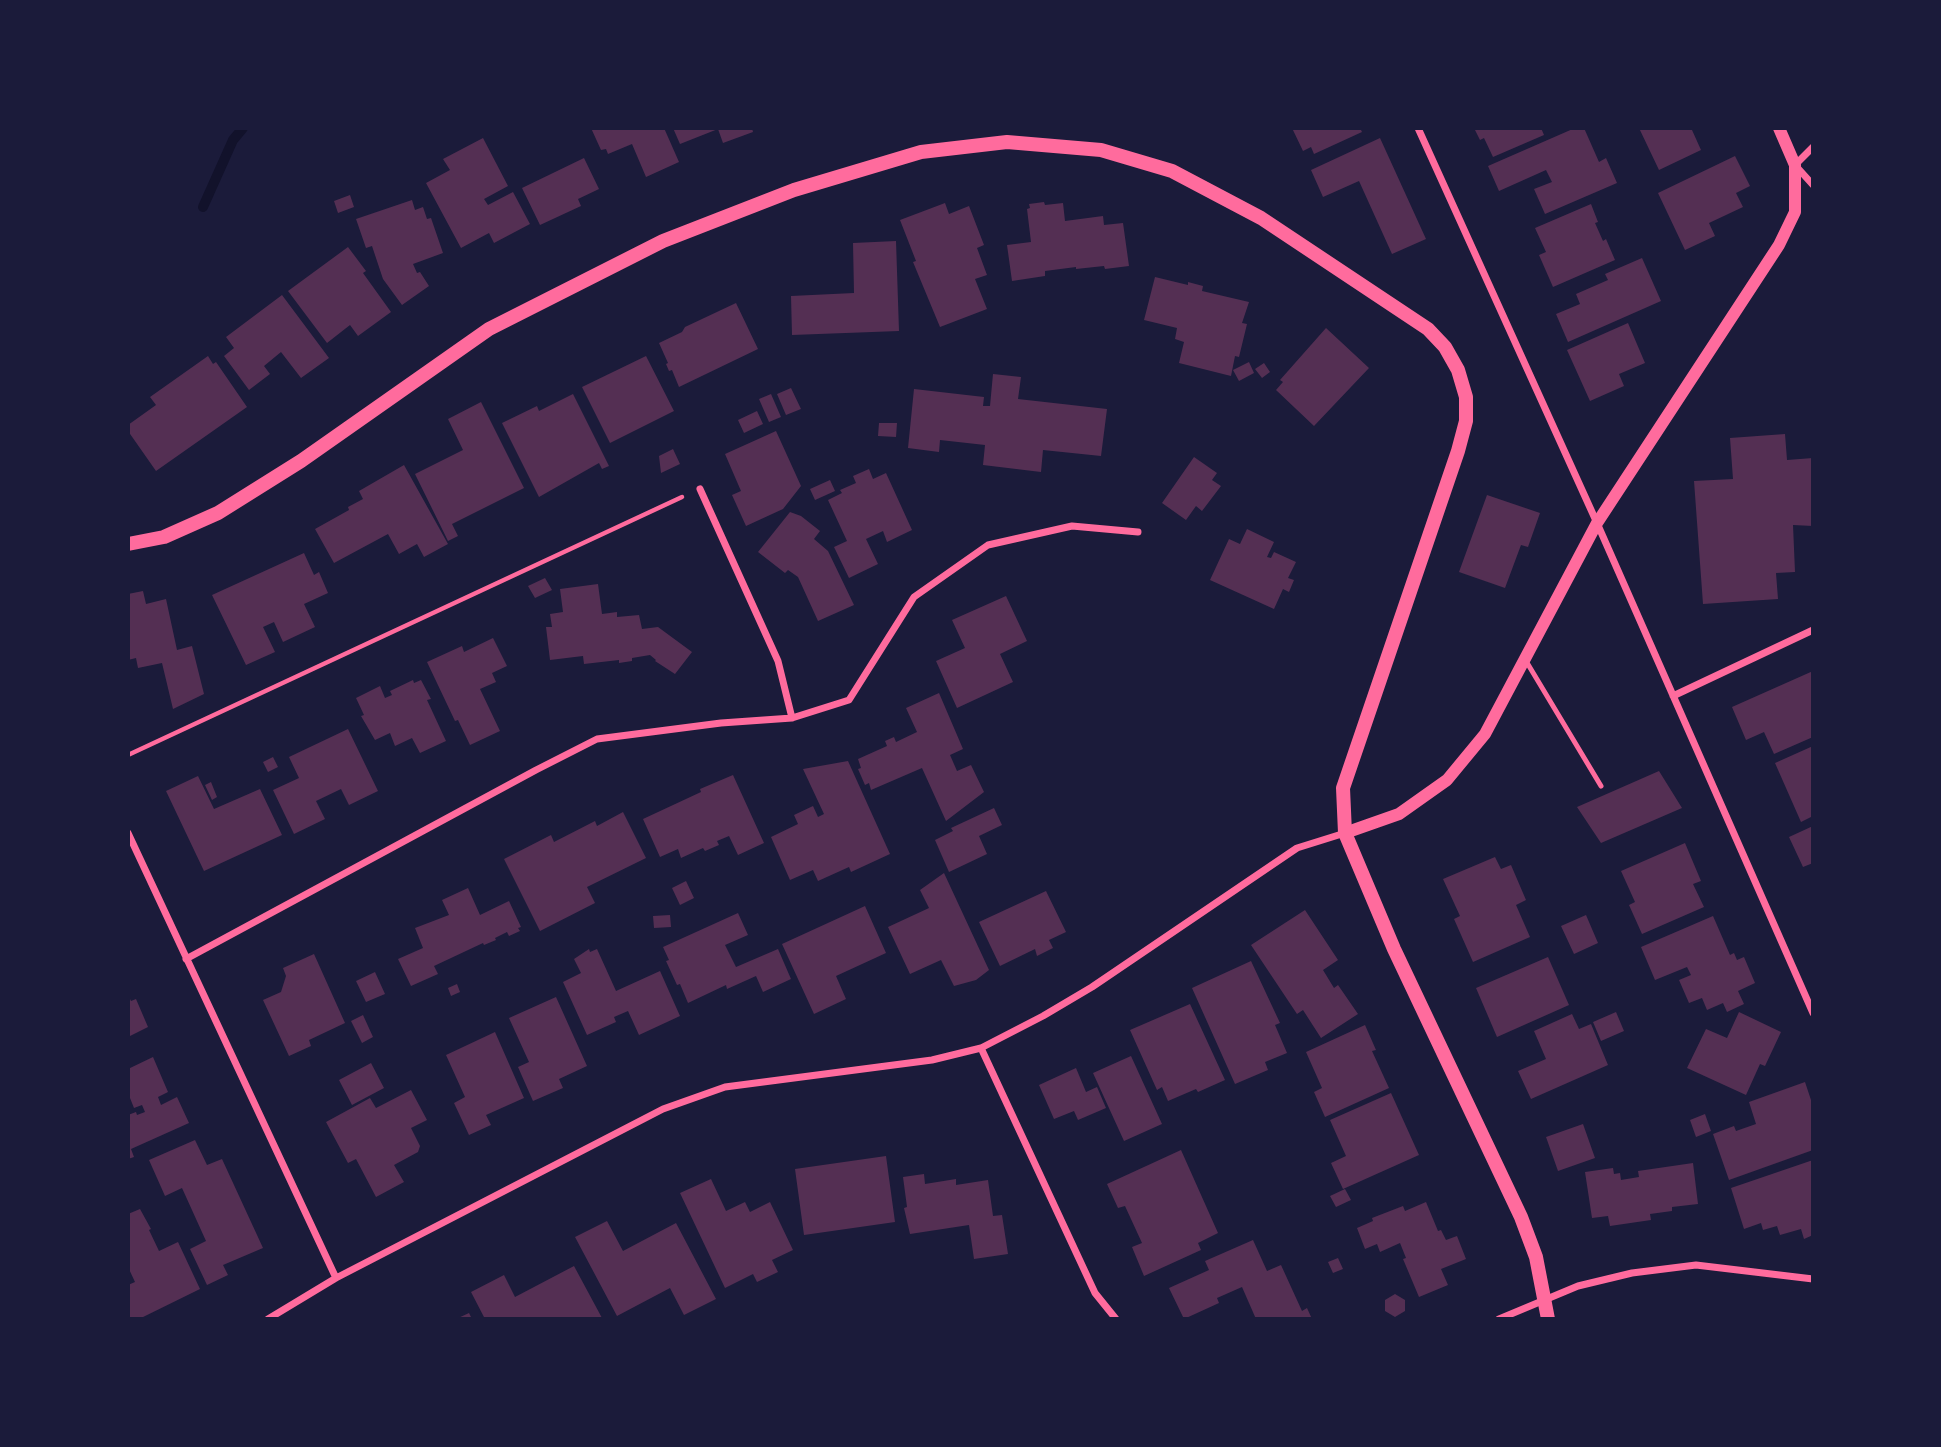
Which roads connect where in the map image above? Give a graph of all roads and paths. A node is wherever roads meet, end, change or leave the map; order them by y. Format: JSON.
{"nodes":[{"id":1,"x":1418,"y":128,"type":"edge"},
{"id":2,"x":1779,"y":128,"type":"edge"},
{"id":3,"x":1813,"y":148,"type":"edge"},
{"id":4,"x":1795,"y":165,"type":"junction"},
{"id":5,"x":1813,"y":186,"type":"edge"},
{"id":6,"x":699,"y":489,"type":"joint"},
{"id":7,"x":1597,"y":523,"type":"junction"},
{"id":8,"x":1138,"y":531,"type":"dead end"},
{"id":9,"x":128,"y":544,"type":"edge"},
{"id":10,"x":1813,"y":630,"type":"edge"},
{"id":11,"x":1525,"y":658,"type":"junction"},
{"id":12,"x":1673,"y":696,"type":"junction"},
{"id":13,"x":792,"y":718,"type":"junction"},
{"id":14,"x":128,"y":755,"type":"edge"},
{"id":15,"x":1601,"y":786,"type":"dead end"},
{"id":16,"x":128,"y":833,"type":"edge"},
{"id":17,"x":1345,"y":833,"type":"junction"},
{"id":18,"x":186,"y":959,"type":"junction"},
{"id":19,"x":1813,"y":1013,"type":"edge"},
{"id":20,"x":981,"y":1048,"type":"junction"},
{"id":21,"x":336,"y":1278,"type":"junction"},
{"id":22,"x":1813,"y":1279,"type":"edge"},
{"id":23,"x":1545,"y":1300,"type":"junction"},
{"id":24,"x":268,"y":1319,"type":"edge"},
{"id":25,"x":1116,"y":1319,"type":"edge"},
{"id":26,"x":1499,"y":1319,"type":"edge"},
{"id":27,"x":1548,"y":1319,"type":"edge"}],
"edges":[{"from":1,"to":7,"type":"street"},
{"from":2,"to":4,"type":"street"},
{"from":3,"to":4,"type":"street"},
{"from":4,"to":5,"type":"street"},
{"from":4,"to":7,"type":"street"},
{"from":6,"to":13,"type":"street"},
{"from":6,"to":14,"type":"path"},
{"from":7,"to":11,"type":"street"},
{"from":7,"to":12,"type":"street"},
{"from":8,"to":13,"type":"street"},
{"from":9,"to":17,"type":"main road"},
{"from":10,"to":12,"type":"street"},
{"from":11,"to":15,"type":"lane"},
{"from":11,"to":17,"type":"street"},
{"from":12,"to":19,"type":"street"},
{"from":13,"to":18,"type":"street"},
{"from":16,"to":18,"type":"street"},
{"from":17,"to":20,"type":"street"},
{"from":17,"to":23,"type":"main road"},
{"from":18,"to":21,"type":"street"},
{"from":20,"to":21,"type":"street"},
{"from":20,"to":25,"type":"street"},
{"from":21,"to":24,"type":"street"},
{"from":22,"to":23,"type":"street"},
{"from":23,"to":26,"type":"street"},
{"from":23,"to":27,"type":"main road"}]}
